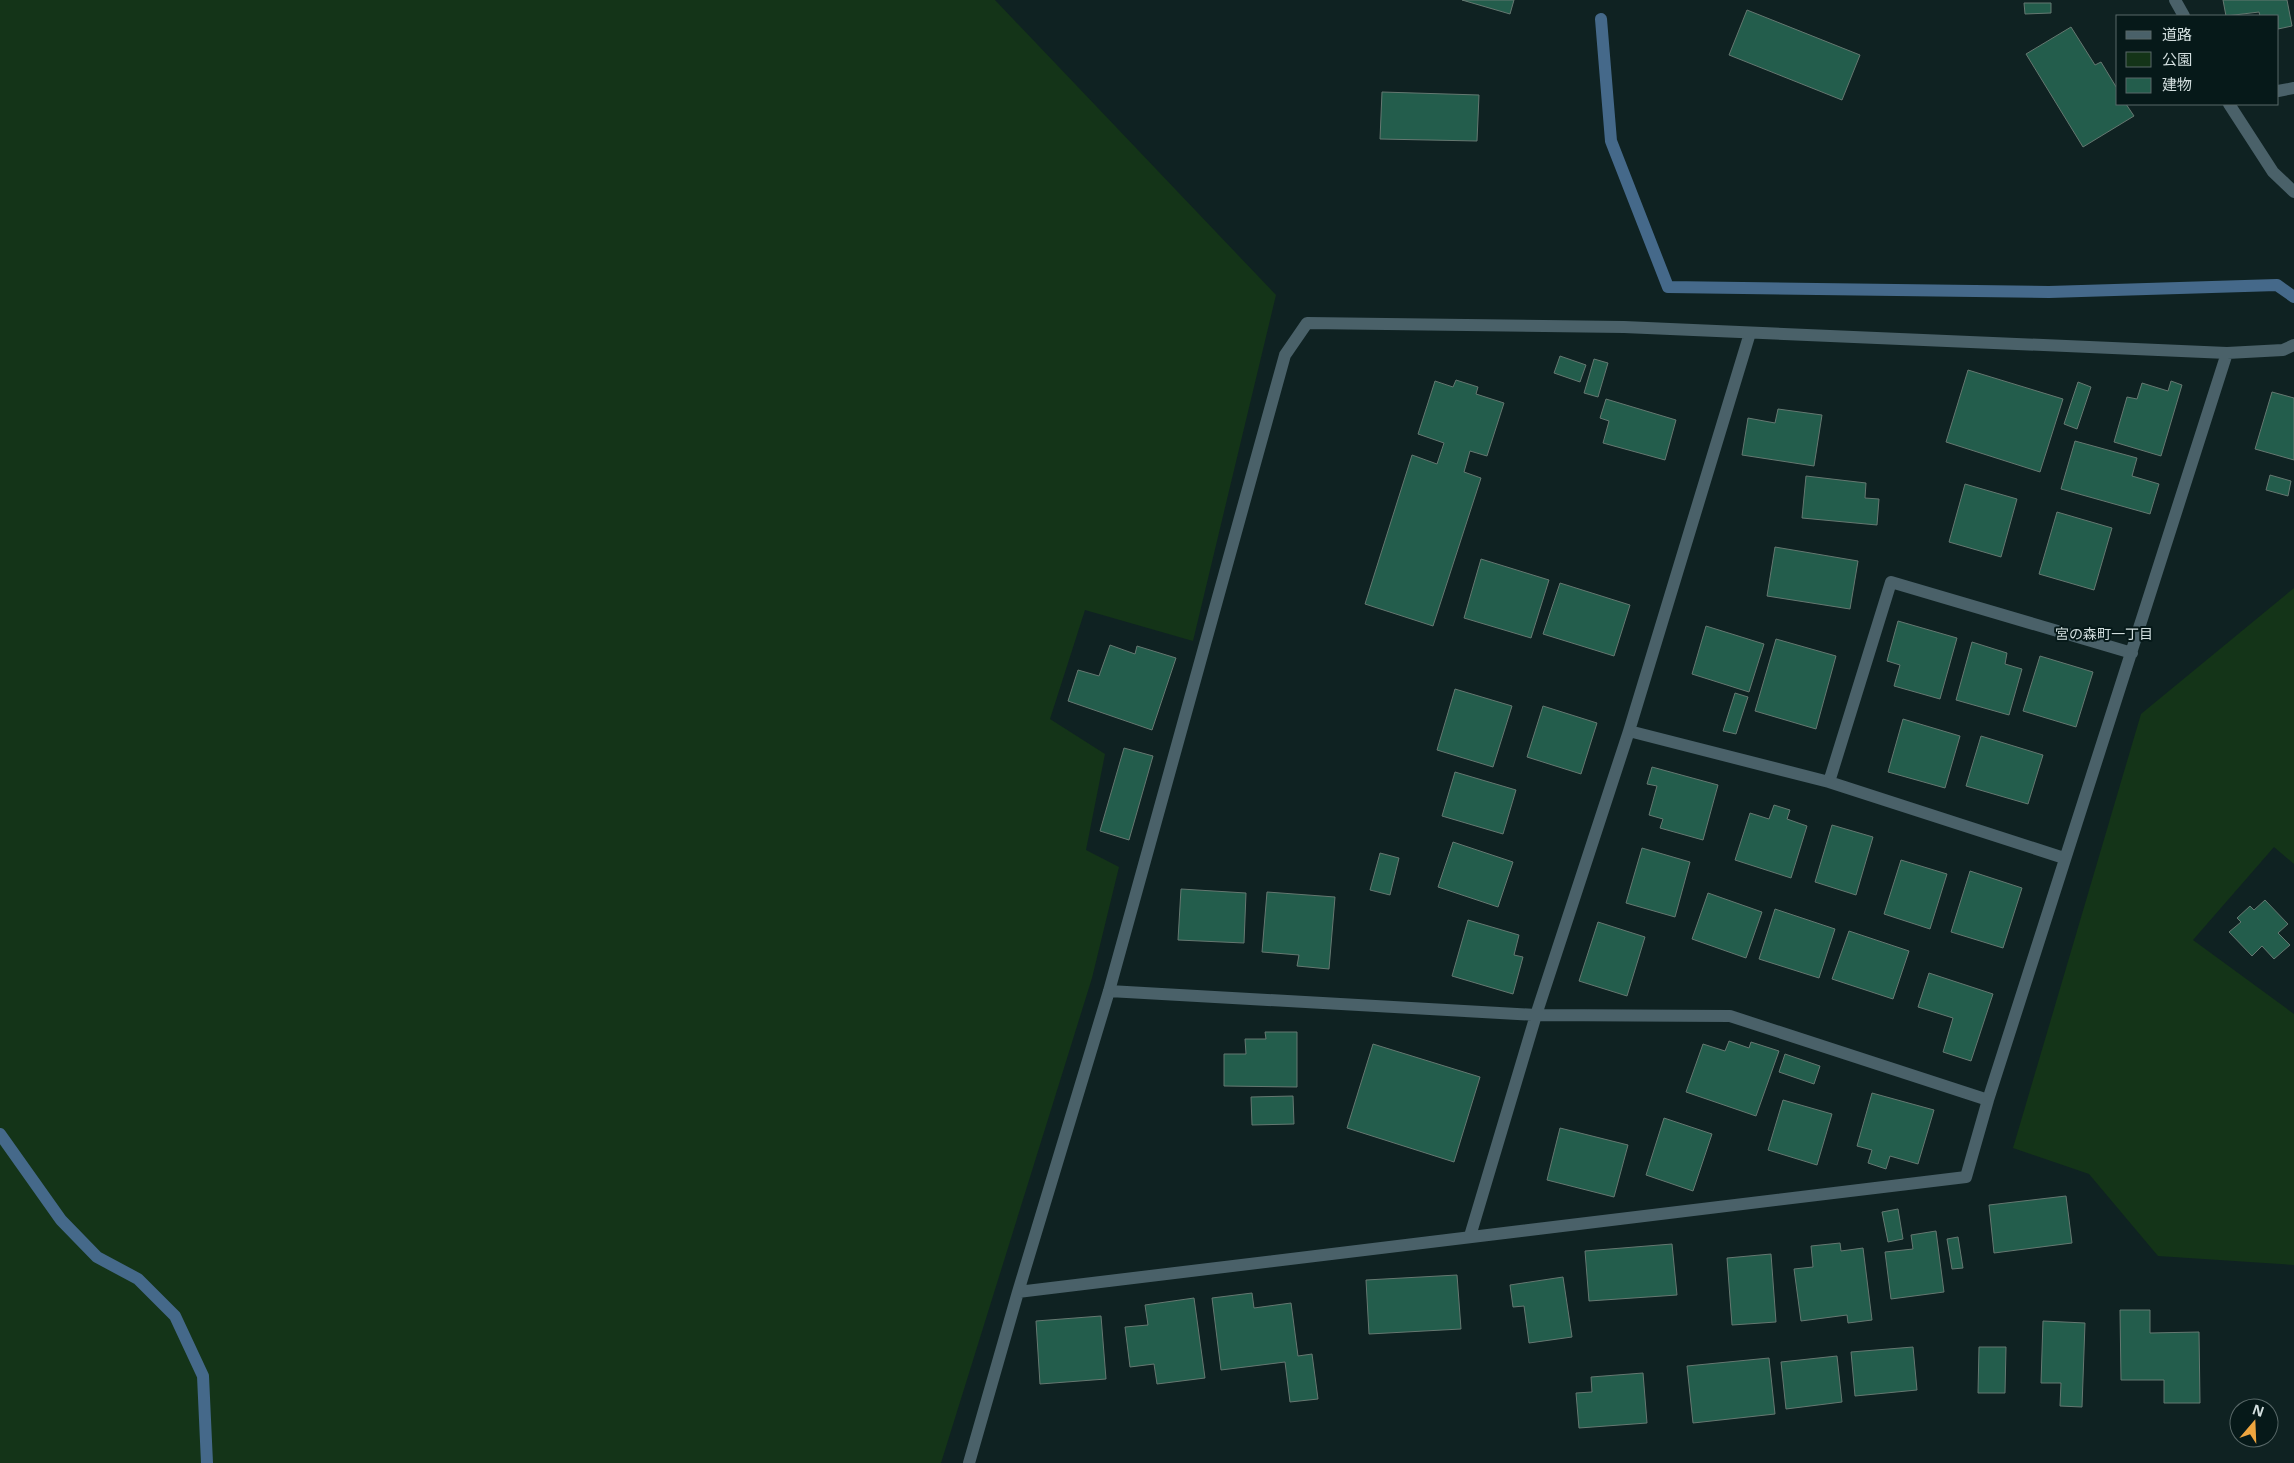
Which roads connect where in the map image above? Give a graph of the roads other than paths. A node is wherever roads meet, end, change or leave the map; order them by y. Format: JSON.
{"nodes":[{"id":1,"x":2175,"y":0,"type":"edge"},
{"id":2,"x":2183,"y":15,"type":"edge"},
{"id":3,"x":2294,"y":88,"type":"edge"},
{"id":4,"x":2279,"y":91,"type":"edge"},
{"id":5,"x":2230,"y":105,"type":"edge"},
{"id":6,"x":2294,"y":192,"type":"edge"},
{"id":7,"x":1750,"y":333,"type":"junction"},
{"id":8,"x":2294,"y":346,"type":"edge"},
{"id":9,"x":2227,"y":353,"type":"junction"},
{"id":10,"x":2132,"y":653,"type":"junction"},
{"id":11,"x":1629,"y":731,"type":"junction"},
{"id":12,"x":1829,"y":782,"type":"junction"},
{"id":13,"x":2064,"y":858,"type":"junction"},
{"id":14,"x":1109,"y":991,"type":"junction"},
{"id":15,"x":1536,"y":1015,"type":"junction"},
{"id":16,"x":1988,"y":1100,"type":"junction"},
{"id":17,"x":1470,"y":1236,"type":"junction"},
{"id":18,"x":1018,"y":1292,"type":"junction"},
{"id":19,"x":969,"y":1463,"type":"edge"}],
"edges":[{"from":1,"to":2,"type":"street"},
{"from":3,"to":4,"type":"street"},
{"from":5,"to":6,"type":"street"},
{"from":7,"to":9,"type":"street"},
{"from":7,"to":11,"type":"street"},
{"from":7,"to":14,"type":"street"},
{"from":8,"to":9,"type":"street"},
{"from":9,"to":10,"type":"street"},
{"from":10,"to":12,"type":"street"},
{"from":10,"to":13,"type":"street"},
{"from":11,"to":12,"type":"street"},
{"from":11,"to":15,"type":"street"},
{"from":12,"to":13,"type":"street"},
{"from":13,"to":16,"type":"street"},
{"from":14,"to":15,"type":"street"},
{"from":14,"to":18,"type":"street"},
{"from":15,"to":16,"type":"street"},
{"from":15,"to":17,"type":"street"},
{"from":16,"to":17,"type":"street"},
{"from":17,"to":18,"type":"street"},
{"from":18,"to":19,"type":"street"}]}
